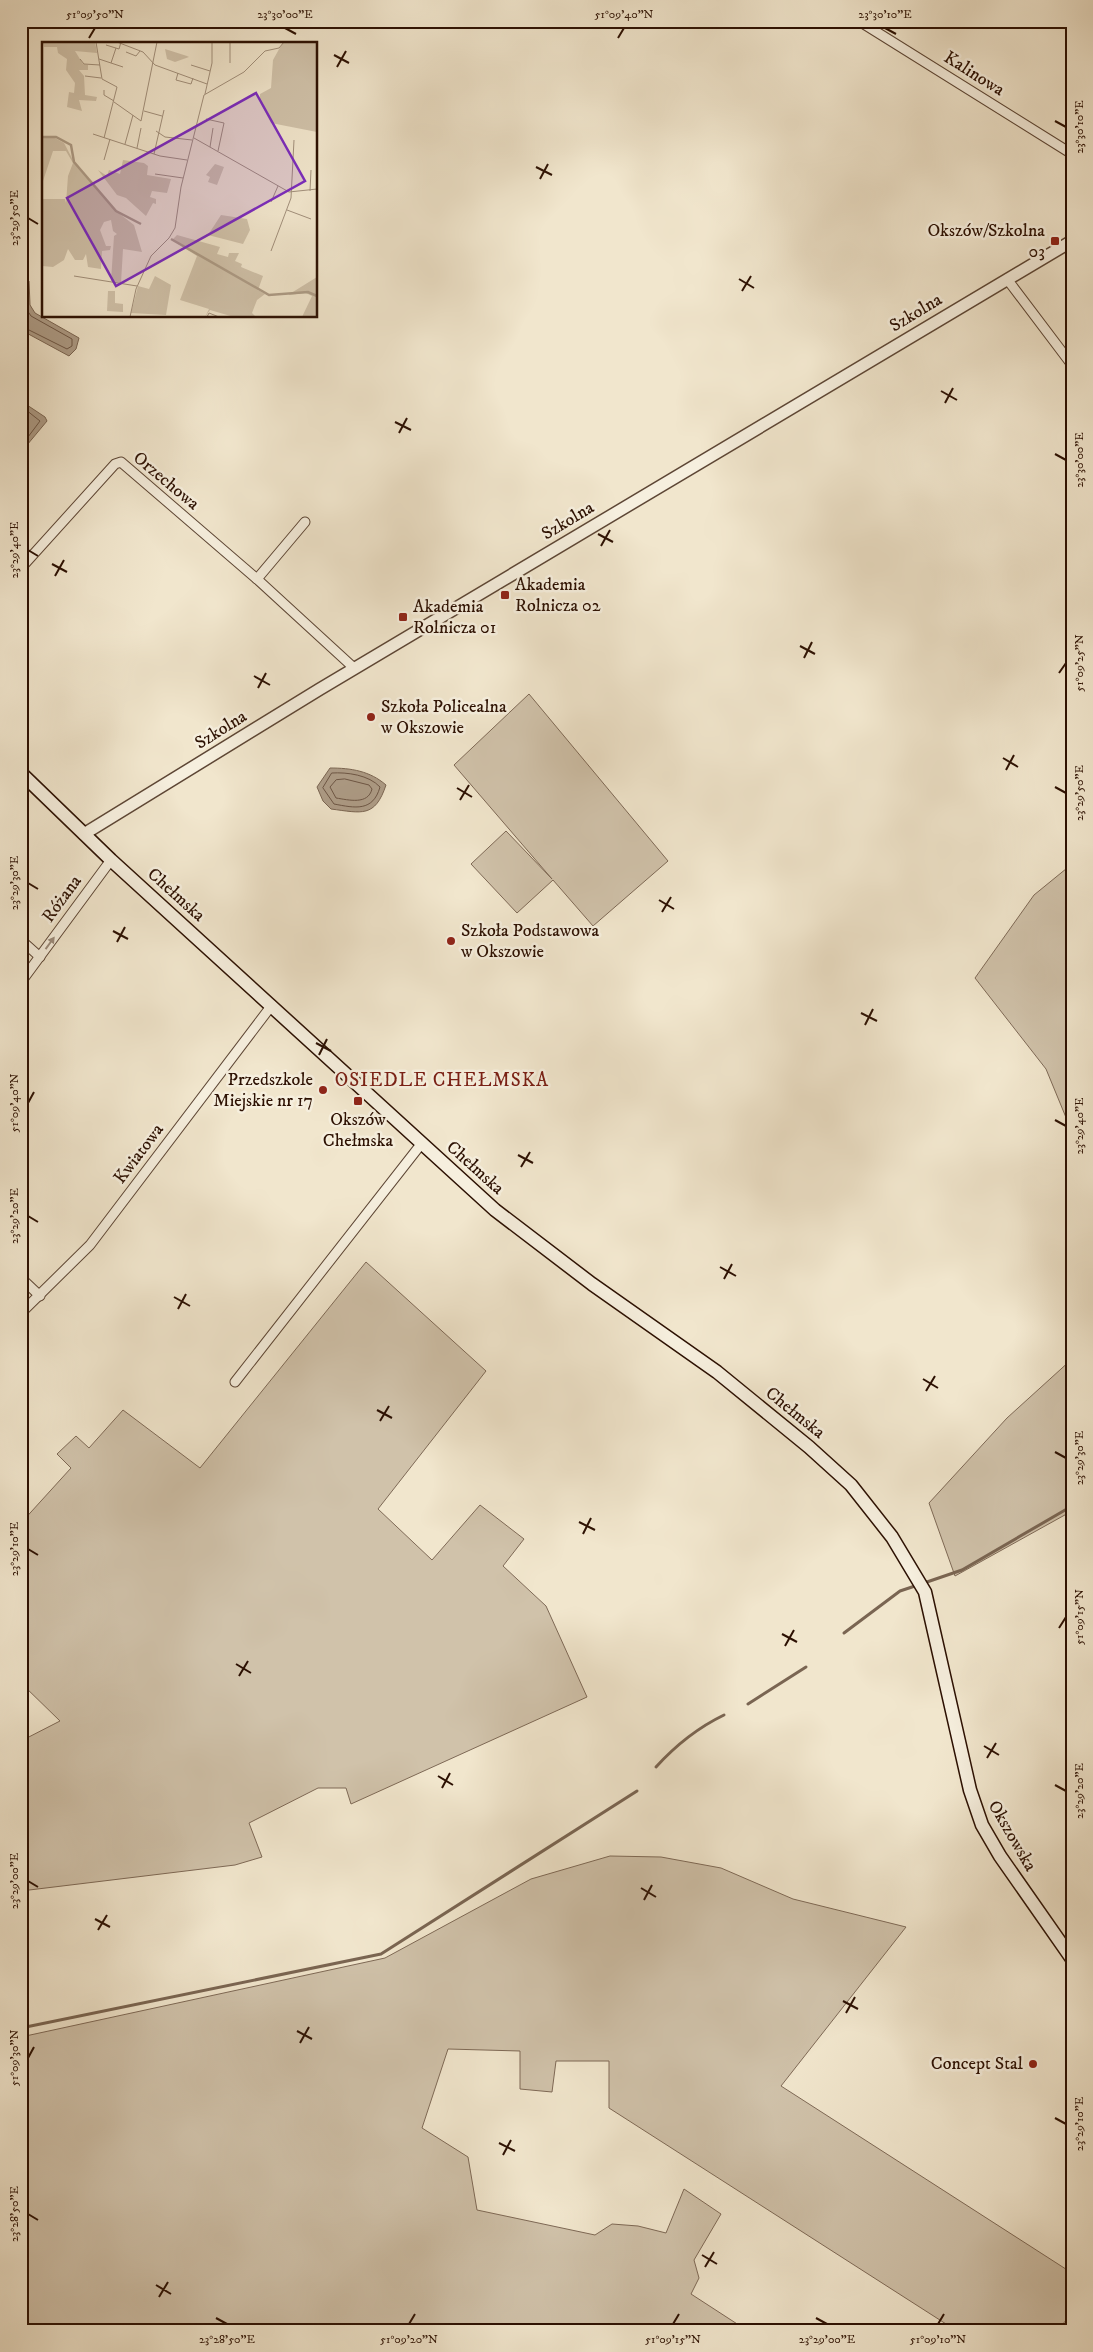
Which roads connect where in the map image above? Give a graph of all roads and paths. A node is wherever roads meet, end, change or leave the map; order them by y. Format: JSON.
{"nodes":[{"id":1,"x":859,"y":21,"type":"edge"},
{"id":2,"x":1072,"y":154,"type":"edge"},
{"id":3,"x":1072,"y":241,"type":"edge"},
{"id":4,"x":1007,"y":279,"type":"junction"},
{"id":5,"x":1072,"y":365,"type":"edge"},
{"id":6,"x":305,"y":522,"type":"dead end"},
{"id":7,"x":21,"y":568,"type":"edge"},
{"id":8,"x":257,"y":579,"type":"junction"},
{"id":9,"x":354,"y":668,"type":"junction"},
{"id":10,"x":21,"y":773,"type":"edge"},
{"id":11,"x":84,"y":834,"type":"junction"},
{"id":12,"x":111,"y":860,"type":"junction"},
{"id":13,"x":21,"y":940,"type":"edge"},
{"id":14,"x":40,"y":957,"type":"junction"},
{"id":15,"x":21,"y":982,"type":"edge"},
{"id":16,"x":272,"y":1005,"type":"junction"},
{"id":17,"x":422,"y":1143,"type":"junction"},
{"id":18,"x":21,"y":1278,"type":"edge"},
{"id":19,"x":40,"y":1296,"type":"junction"},
{"id":20,"x":21,"y":1313,"type":"edge"},
{"id":21,"x":235,"y":1382,"type":"dead end"},
{"id":22,"x":915,"y":1572,"type":"joint"},
{"id":23,"x":1072,"y":1959,"type":"edge"}],
"edges":[{"from":1,"to":2,"type":"street","name":"Kalinowa"},
{"from":3,"to":4,"type":"street","name":"Szkolna"},
{"from":4,"to":5,"type":"street"},
{"from":4,"to":9,"type":"street","name":"Szkolna"},
{"from":6,"to":8,"type":"street"},
{"from":7,"to":8,"type":"street","name":"Orzechowa"},
{"from":8,"to":9,"type":"street","name":"Orzechowa"},
{"from":9,"to":11,"type":"street","name":"Szkolna"},
{"from":10,"to":11,"type":"main road","name":"Chełmska"},
{"from":11,"to":12,"type":"main road","name":"Chełmska"},
{"from":14,"to":12,"type":"street","name":"Różana","one_way":true},
{"from":12,"to":16,"type":"main road","name":"Chełmska"},
{"from":13,"to":14,"type":"street"},
{"from":14,"to":15,"type":"street","name":"Różana"},
{"from":16,"to":17,"type":"main road","name":"Chełmska"},
{"from":16,"to":19,"type":"street","name":"Kwiatowa"},
{"from":17,"to":21,"type":"street"},
{"from":17,"to":22,"type":"main road","name":"Chełmska"},
{"from":18,"to":19,"type":"street"},
{"from":19,"to":20,"type":"street","name":"Kwiatowa"},
{"from":22,"to":23,"type":"main road","name":"Okszowska"}]}
